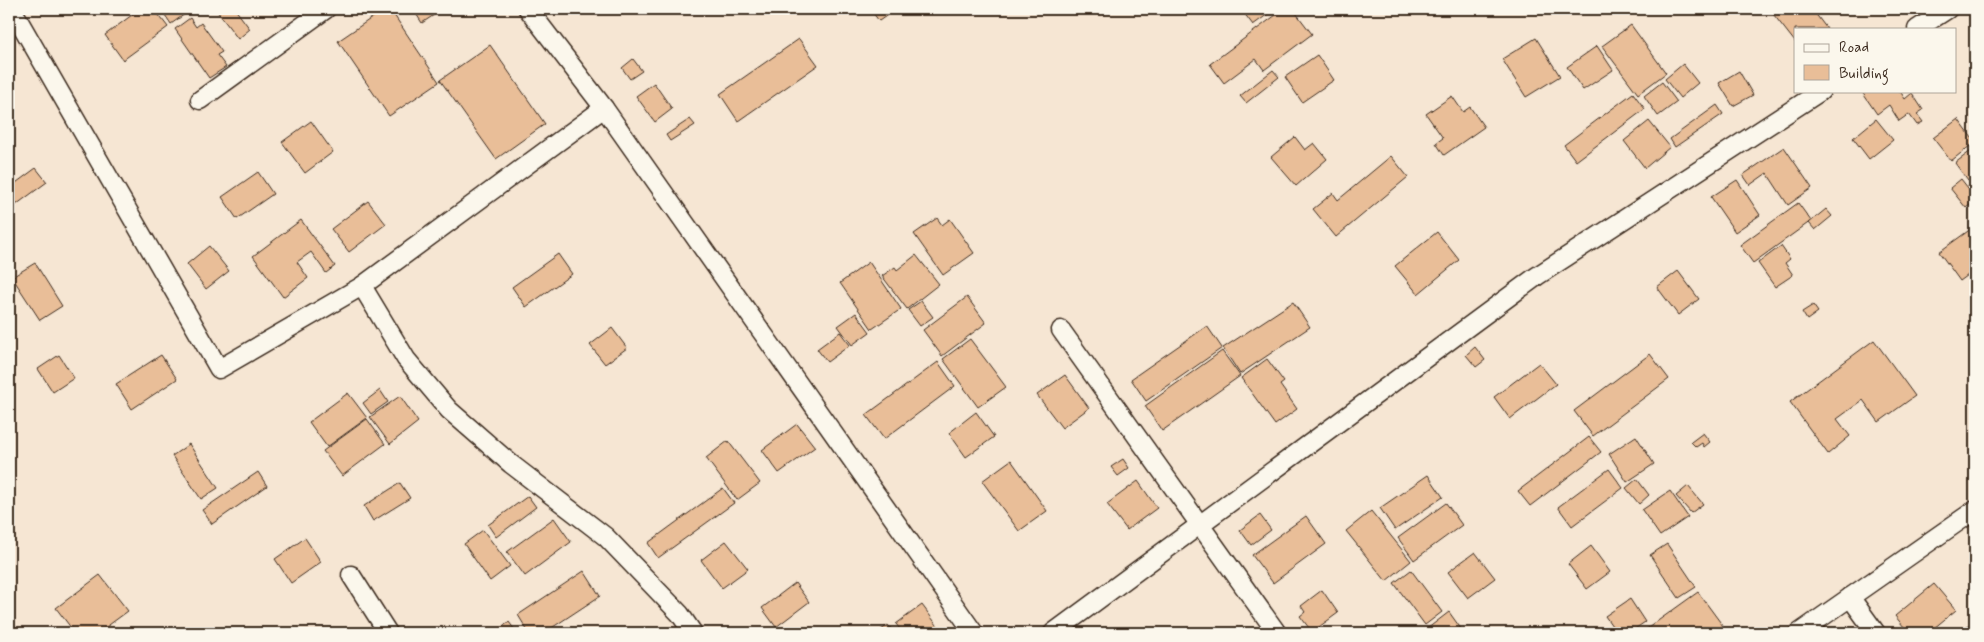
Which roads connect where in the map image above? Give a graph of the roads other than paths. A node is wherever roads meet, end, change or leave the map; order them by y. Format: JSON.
{"nodes":[{"id":1,"x":12,"y":9,"type":"edge"},
{"id":2,"x":326,"y":9,"type":"edge"},
{"id":3,"x":528,"y":9,"type":"edge"},
{"id":4,"x":1948,"y":9,"type":"edge"},
{"id":5,"x":1919,"y":28,"type":"edge"},
{"id":6,"x":1819,"y":92,"type":"edge"},
{"id":7,"x":200,"y":100,"type":"dead end"},
{"id":8,"x":604,"y":108,"type":"junction"},
{"id":9,"x":362,"y":286,"type":"junction"},
{"id":10,"x":1061,"y":330,"type":"dead end"},
{"id":11,"x":1975,"y":510,"type":"edge"},
{"id":12,"x":1199,"y":526,"type":"junction"},
{"id":13,"x":351,"y":575,"type":"dead end"},
{"id":14,"x":1850,"y":598,"type":"junction"},
{"id":15,"x":388,"y":633,"type":"edge"},
{"id":16,"x":693,"y":633,"type":"edge"},
{"id":17,"x":974,"y":633,"type":"edge"},
{"id":18,"x":1053,"y":633,"type":"edge"},
{"id":19,"x":1278,"y":633,"type":"edge"},
{"id":20,"x":1799,"y":633,"type":"edge"},
{"id":21,"x":1876,"y":633,"type":"edge"}],
"edges":[{"from":1,"to":9,"type":"street"},
{"from":2,"to":7,"type":"street"},
{"from":3,"to":8,"type":"street"},
{"from":4,"to":5,"type":"street"},
{"from":6,"to":12,"type":"street"},
{"from":8,"to":9,"type":"street"},
{"from":8,"to":17,"type":"street"},
{"from":9,"to":16,"type":"street"},
{"from":10,"to":12,"type":"street"},
{"from":11,"to":14,"type":"street"},
{"from":12,"to":18,"type":"street"},
{"from":12,"to":19,"type":"street"},
{"from":13,"to":15,"type":"street"},
{"from":14,"to":20,"type":"street"},
{"from":14,"to":21,"type":"street"}]}
